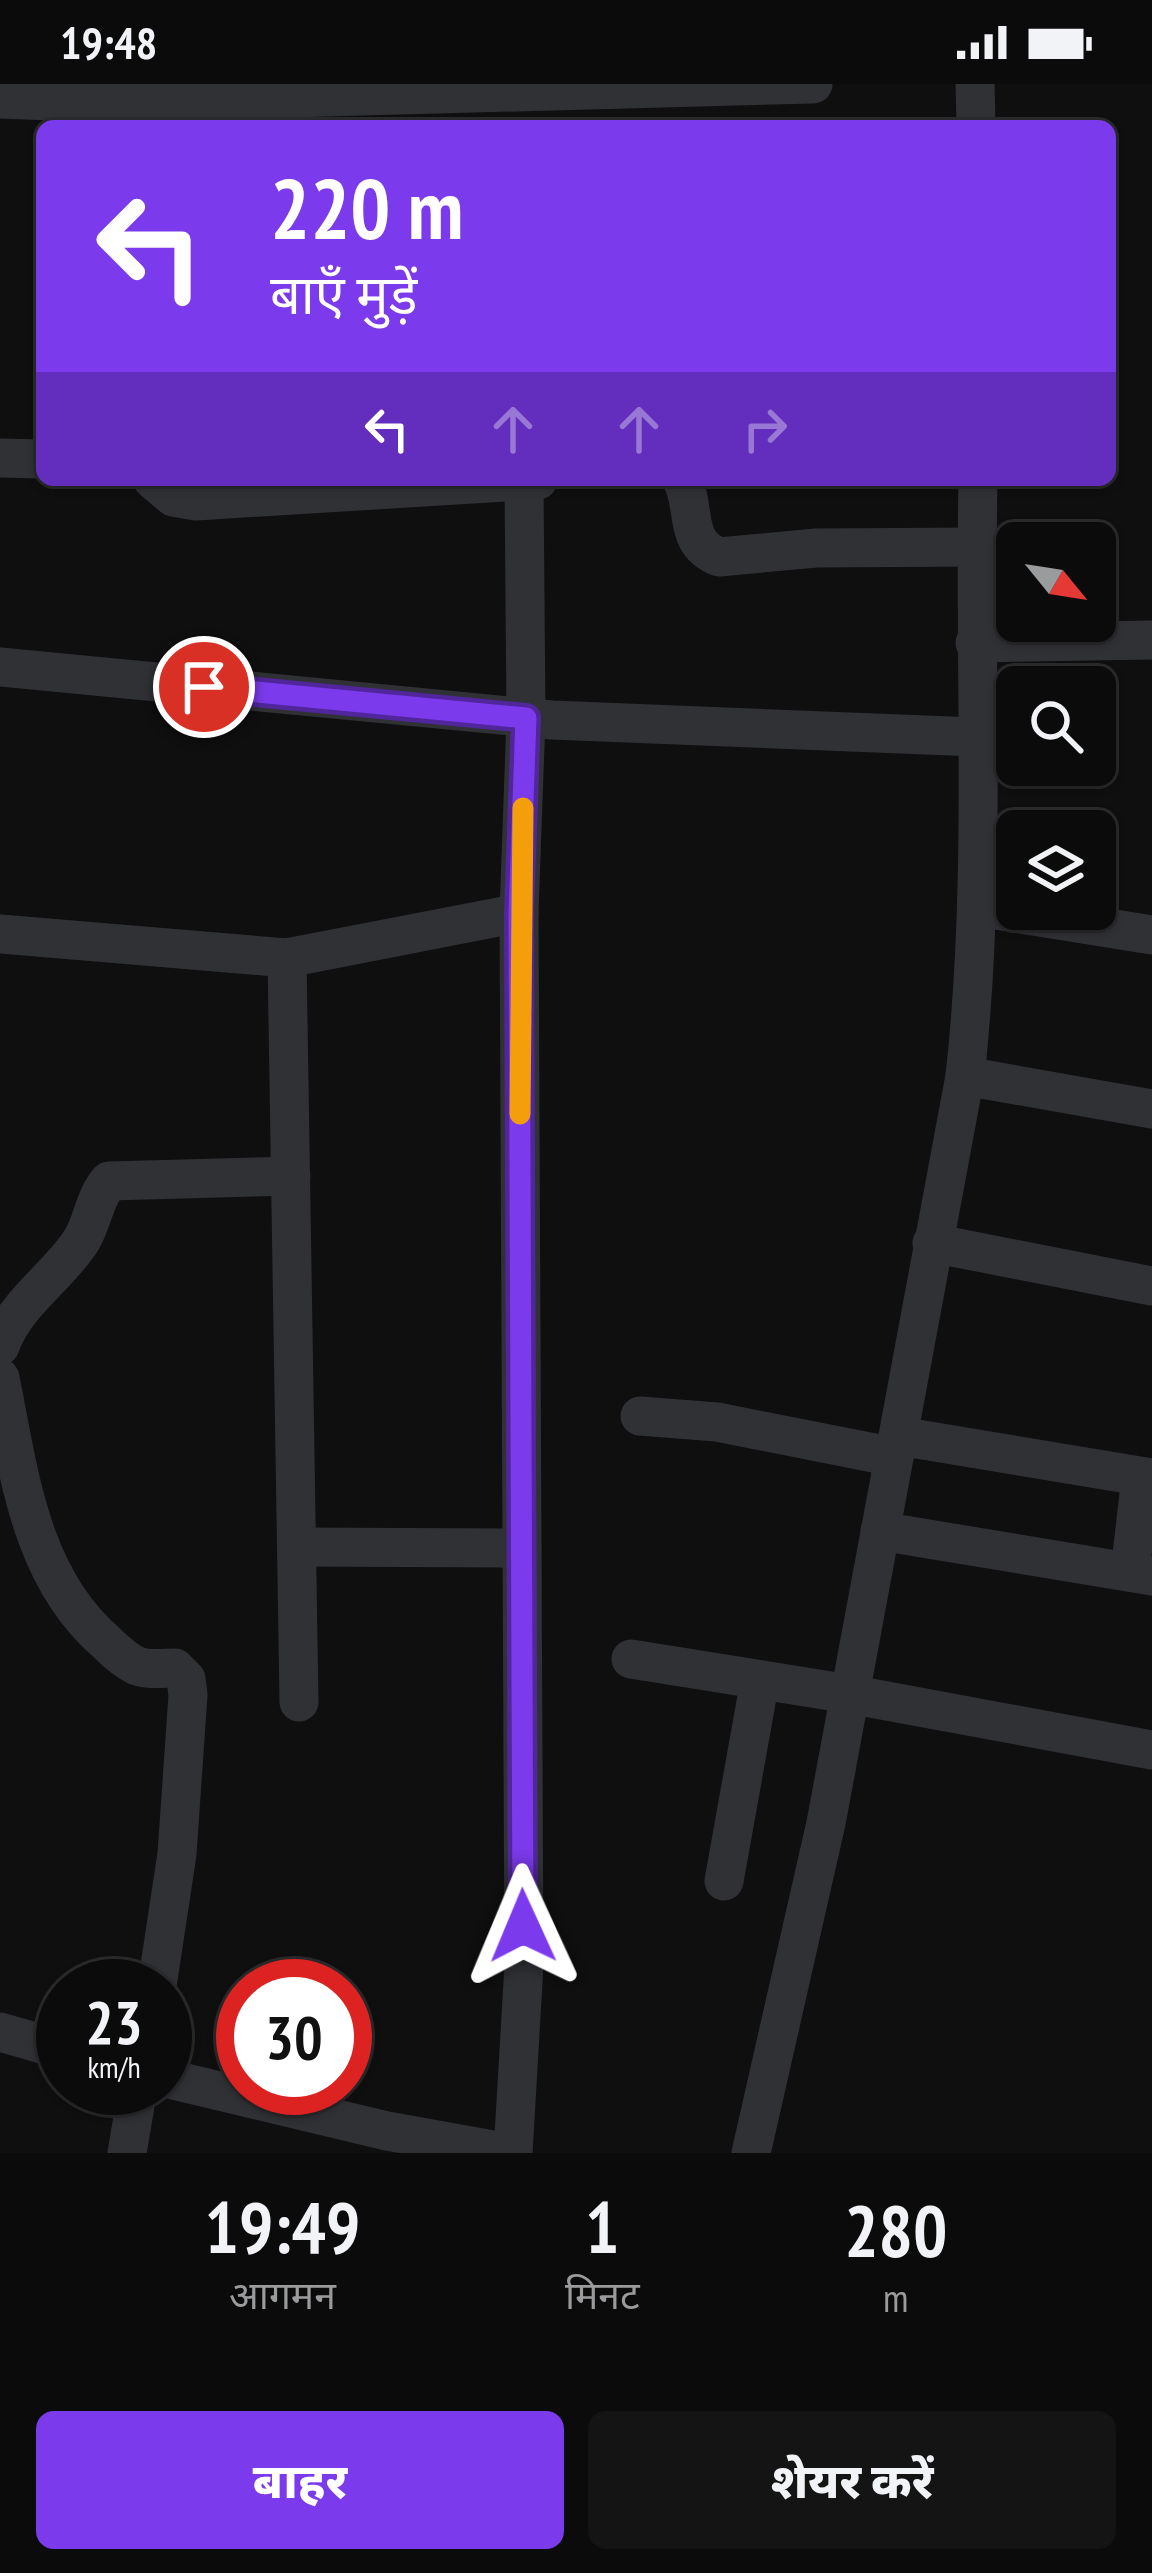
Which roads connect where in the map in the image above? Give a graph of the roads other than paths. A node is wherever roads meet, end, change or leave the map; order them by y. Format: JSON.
{"nodes":[{"id":1,"x":813,"y":84,"type":"edge"},
{"id":2,"x":976,"y":84,"type":"edge"},
{"id":3,"x":0,"y":99,"type":"edge"},
{"id":4,"x":193,"y":113,"type":"edge"},
{"id":5,"x":976,"y":120,"type":"edge"},
{"id":6,"x":0,"y":458,"type":"edge"},
{"id":7,"x":36,"y":459,"type":"edge"},
{"id":8,"x":160,"y":486,"type":"edge"},
{"id":9,"x":442,"y":486,"type":"edge"},
{"id":10,"x":524,"y":486,"type":"edge"},
{"id":11,"x":683,"y":486,"type":"edge"},
{"id":12,"x":978,"y":486,"type":"edge"},
{"id":13,"x":976,"y":548,"type":"junction"},
{"id":14,"x":1152,"y":640,"type":"edge"},
{"id":15,"x":975,"y":643,"type":"junction"},
{"id":16,"x":0,"y":667,"type":"edge"},
{"id":17,"x":526,"y":718,"type":"junction"},
{"id":18,"x":976,"y":737,"type":"junction"},
{"id":19,"x":977,"y":907,"type":"junction"},
{"id":20,"x":519,"y":913,"type":"junction"},
{"id":21,"x":0,"y":934,"type":"edge"},
{"id":22,"x":1152,"y":935,"type":"edge"},
{"id":23,"x":287,"y":958,"type":"junction"},
{"id":24,"x":965,"y":1076,"type":"junction"},
{"id":25,"x":1152,"y":1109,"type":"edge"},
{"id":26,"x":291,"y":1177,"type":"junction"},
{"id":27,"x":932,"y":1243,"type":"junction"},
{"id":28,"x":1152,"y":1286,"type":"edge"},
{"id":29,"x":0,"y":1346,"type":"edge"},
{"id":30,"x":0,"y":1378,"type":"edge"},
{"id":31,"x":640,"y":1416,"type":"dead end"},
{"id":32,"x":896,"y":1446,"type":"junction"},
{"id":33,"x":1147,"y":1477,"type":"edge"},
{"id":34,"x":880,"y":1532,"type":"junction"},
{"id":35,"x":297,"y":1547,"type":"junction"},
{"id":36,"x":522,"y":1548,"type":"junction"},
{"id":37,"x":1141,"y":1574,"type":"edge"},
{"id":38,"x":631,"y":1659,"type":"dead end"},
{"id":39,"x":760,"y":1680,"type":"junction"},
{"id":40,"x":849,"y":1694,"type":"junction"},
{"id":41,"x":299,"y":1702,"type":"dead end"},
{"id":42,"x":1152,"y":1750,"type":"edge"},
{"id":43,"x":724,"y":1881,"type":"dead end"},
{"id":44,"x":161,"y":1959,"type":"edge"},
{"id":45,"x":0,"y":2032,"type":"edge"},
{"id":46,"x":36,"y":2042,"type":"edge"},
{"id":47,"x":192,"y":2086,"type":"edge"},
{"id":48,"x":134,"y":2115,"type":"edge"},
{"id":49,"x":386,"y":2142,"type":"edge"},
{"id":50,"x":127,"y":2153,"type":"edge"},
{"id":51,"x":511,"y":2153,"type":"edge"},
{"id":52,"x":751,"y":2153,"type":"edge"}],
"edges":[{"from":1,"to":4,"type":"street"},
{"from":2,"to":5,"type":"street"},
{"from":3,"to":4,"type":"street"},
{"from":6,"to":7,"type":"street"},
{"from":8,"to":9,"type":"street"},
{"from":10,"to":17,"type":"street"},
{"from":11,"to":13,"type":"street"},
{"from":12,"to":13,"type":"street"},
{"from":13,"to":15,"type":"street"},
{"from":14,"to":15,"type":"street"},
{"from":15,"to":18,"type":"street"},
{"from":16,"to":17,"type":"street"},
{"from":17,"to":18,"type":"street"},
{"from":17,"to":20,"type":"street"},
{"from":18,"to":19,"type":"street"},
{"from":19,"to":22,"type":"street"},
{"from":19,"to":24,"type":"street"},
{"from":20,"to":23,"type":"street"},
{"from":20,"to":36,"type":"street"},
{"from":21,"to":23,"type":"street"},
{"from":23,"to":26,"type":"street"},
{"from":24,"to":25,"type":"street"},
{"from":24,"to":27,"type":"street"},
{"from":26,"to":29,"type":"street"},
{"from":26,"to":35,"type":"street"},
{"from":27,"to":28,"type":"street"},
{"from":27,"to":32,"type":"street"},
{"from":30,"to":44,"type":"street"},
{"from":31,"to":32,"type":"street"},
{"from":32,"to":33,"type":"street"},
{"from":32,"to":34,"type":"street"},
{"from":33,"to":37,"type":"street"},
{"from":34,"to":37,"type":"street"},
{"from":34,"to":40,"type":"street"},
{"from":35,"to":36,"type":"street"},
{"from":35,"to":41,"type":"street"},
{"from":36,"to":51,"type":"street"},
{"from":38,"to":39,"type":"street"},
{"from":39,"to":40,"type":"street"},
{"from":39,"to":43,"type":"street"},
{"from":40,"to":42,"type":"street"},
{"from":40,"to":52,"type":"street"},
{"from":45,"to":46,"type":"street"},
{"from":47,"to":49,"type":"street"},
{"from":48,"to":50,"type":"street"},
{"from":49,"to":51,"type":"street"}]}
